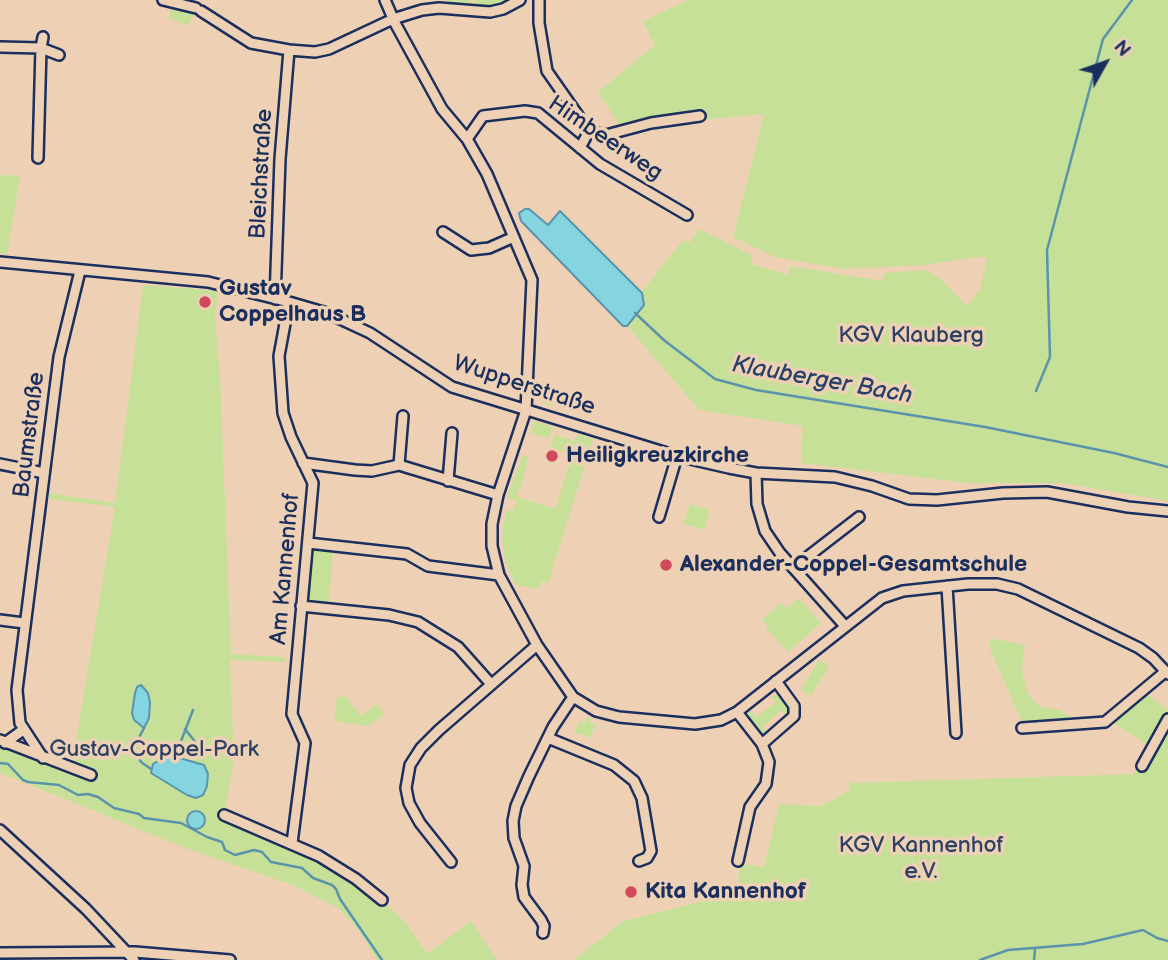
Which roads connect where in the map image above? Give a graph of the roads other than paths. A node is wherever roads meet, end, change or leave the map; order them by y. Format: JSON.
{"nodes":[{"id":1,"x":163,"y":0,"type":"edge"},
{"id":2,"x":385,"y":0,"type":"edge"},
{"id":3,"x":520,"y":0,"type":"edge"},
{"id":4,"x":539,"y":0,"type":"edge"},
{"id":5,"x":393,"y":19,"type":"junction"},
{"id":6,"x":43,"y":37,"type":"dead end"},
{"id":7,"x":0,"y":47,"type":"edge"},
{"id":8,"x":41,"y":48,"type":"junction"},
{"id":9,"x":289,"y":50,"type":"junction"},
{"id":10,"x":59,"y":55,"type":"dead end"},
{"id":11,"x":701,"y":116,"type":"dead end"},
{"id":12,"x":589,"y":131,"type":"junction"},
{"id":13,"x":467,"y":139,"type":"junction"},
{"id":14,"x":580,"y":148,"type":"junction"},
{"id":15,"x":38,"y":158,"type":"dead end"},
{"id":16,"x":687,"y":215,"type":"dead end"},
{"id":17,"x":443,"y":232,"type":"dead end"},
{"id":18,"x":514,"y":237,"type":"junction"},
{"id":19,"x":0,"y":262,"type":"edge"},
{"id":20,"x":80,"y":271,"type":"junction"},
{"id":21,"x":275,"y":299,"type":"junction"},
{"id":22,"x":289,"y":302,"type":"junction"},
{"id":23,"x":526,"y":410,"type":"junction"},
{"id":24,"x":403,"y":416,"type":"dead end"},
{"id":25,"x":452,"y":433,"type":"dead end"},
{"id":26,"x":677,"y":456,"type":"junction"},
{"id":27,"x":303,"y":463,"type":"junction"},
{"id":28,"x":0,"y":464,"type":"edge"},
{"id":29,"x":399,"y":465,"type":"junction"},
{"id":30,"x":44,"y":473,"type":"junction"},
{"id":31,"x":756,"y":473,"type":"junction"},
{"id":32,"x":449,"y":481,"type":"junction"},
{"id":33,"x":498,"y":495,"type":"junction"},
{"id":34,"x":1168,"y":511,"type":"edge"},
{"id":35,"x":659,"y":517,"type":"dead end"},
{"id":36,"x":859,"y":517,"type":"dead end"},
{"id":37,"x":308,"y":543,"type":"junction"},
{"id":38,"x":793,"y":569,"type":"junction"},
{"id":39,"x":499,"y":575,"type":"junction"},
{"id":40,"x":947,"y":586,"type":"junction"},
{"id":41,"x":301,"y":606,"type":"junction"},
{"id":42,"x":0,"y":620,"type":"edge"},
{"id":43,"x":24,"y":623,"type":"junction"},
{"id":44,"x":845,"y":626,"type":"junction"},
{"id":45,"x":537,"y":645,"type":"junction"},
{"id":46,"x":1167,"y":672,"type":"edge"},
{"id":47,"x":776,"y":681,"type":"junction"},
{"id":48,"x":491,"y":684,"type":"junction"},
{"id":49,"x":573,"y":697,"type":"junction"},
{"id":50,"x":737,"y":712,"type":"junction"},
{"id":51,"x":1168,"y":719,"type":"edge"},
{"id":52,"x":1022,"y":728,"type":"dead end"},
{"id":53,"x":23,"y":730,"type":"junction"},
{"id":54,"x":956,"y":733,"type":"dead end"},
{"id":55,"x":548,"y":738,"type":"junction"},
{"id":56,"x":3,"y":742,"type":"edge"},
{"id":57,"x":762,"y":744,"type":"junction"},
{"id":58,"x":43,"y":758,"type":"junction"},
{"id":59,"x":1142,"y":766,"type":"dead end"},
{"id":60,"x":91,"y":775,"type":"dead end"},
{"id":61,"x":224,"y":816,"type":"dead end"},
{"id":62,"x":0,"y":830,"type":"edge"},
{"id":63,"x":292,"y":843,"type":"junction"},
{"id":64,"x":639,"y":861,"type":"dead end"},
{"id":65,"x":738,"y":861,"type":"dead end"},
{"id":66,"x":451,"y":862,"type":"dead end"},
{"id":67,"x":382,"y":900,"type":"dead end"},
{"id":68,"x":543,"y":933,"type":"dead end"},
{"id":69,"x":0,"y":953,"type":"edge"},
{"id":70,"x":131,"y":956,"type":"edge"},
{"id":71,"x":230,"y":960,"type":"edge"}],
"edges":[{"from":1,"to":9,"type":"street"},
{"from":2,"to":5,"type":"street"},
{"from":3,"to":5,"type":"street"},
{"from":4,"to":12,"type":"street"},
{"from":5,"to":9,"type":"street"},
{"from":5,"to":13,"type":"street"},
{"from":6,"to":8,"type":"street"},
{"from":7,"to":8,"type":"street"},
{"from":8,"to":10,"type":"street"},
{"from":8,"to":15,"type":"street"},
{"from":9,"to":21,"type":"street","name":"Bleichstraße"},
{"from":11,"to":12,"type":"street"},
{"from":12,"to":14,"type":"street"},
{"from":13,"to":14,"type":"street","name":"Himbeerweg"},
{"from":13,"to":18,"type":"street"},
{"from":14,"to":16,"type":"street","name":"Himbeerweg"},
{"from":17,"to":18,"type":"street"},
{"from":18,"to":23,"type":"street"},
{"from":19,"to":20,"type":"street","name":"Wupperstraße"},
{"from":20,"to":21,"type":"street","name":"Wupperstraße"},
{"from":20,"to":30,"type":"street","name":"Baumstraße"},
{"from":21,"to":22,"type":"street","name":"Wupperstraße"},
{"from":22,"to":23,"type":"street","name":"Wupperstraße"},
{"from":22,"to":27,"type":"street","name":"Am Kannenhof"},
{"from":23,"to":26,"type":"street","name":"Wupperstraße"},
{"from":23,"to":33,"type":"street"},
{"from":24,"to":29,"type":"street"},
{"from":25,"to":32,"type":"street"},
{"from":26,"to":31,"type":"street","name":"Wupperstraße"},
{"from":26,"to":35,"type":"street"},
{"from":27,"to":29,"type":"street"},
{"from":27,"to":37,"type":"street","name":"Am Kannenhof"},
{"from":28,"to":30,"type":"street"},
{"from":29,"to":32,"type":"street"},
{"from":30,"to":43,"type":"street","name":"Baumstraße"},
{"from":31,"to":34,"type":"street","name":"Wupperstraße"},
{"from":31,"to":38,"type":"street"},
{"from":32,"to":33,"type":"street"},
{"from":33,"to":39,"type":"street"},
{"from":36,"to":38,"type":"street"},
{"from":37,"to":39,"type":"street"},
{"from":37,"to":41,"type":"street","name":"Am Kannenhof"},
{"from":38,"to":44,"type":"street"},
{"from":39,"to":45,"type":"street"},
{"from":40,"to":44,"type":"street"},
{"from":40,"to":46,"type":"street"},
{"from":40,"to":54,"type":"street"},
{"from":41,"to":48,"type":"street"},
{"from":41,"to":63,"type":"street","name":"Am Kannenhof"},
{"from":42,"to":43,"type":"street"},
{"from":43,"to":53,"type":"street","name":"Baumstraße"},
{"from":44,"to":47,"type":"street"},
{"from":45,"to":48,"type":"street"},
{"from":45,"to":49,"type":"street"},
{"from":46,"to":52,"type":"street"},
{"from":47,"to":50,"type":"street"},
{"from":47,"to":57,"type":"street"},
{"from":48,"to":66,"type":"street"},
{"from":49,"to":50,"type":"street"},
{"from":49,"to":55,"type":"street"},
{"from":50,"to":57,"type":"street"},
{"from":51,"to":59,"type":"street"},
{"from":53,"to":56,"type":"street"},
{"from":53,"to":58,"type":"street"},
{"from":55,"to":64,"type":"street"},
{"from":55,"to":68,"type":"street"},
{"from":56,"to":58,"type":"street"},
{"from":57,"to":65,"type":"street"},
{"from":58,"to":60,"type":"street"},
{"from":61,"to":63,"type":"street"},
{"from":62,"to":70,"type":"street"},
{"from":63,"to":67,"type":"street"},
{"from":69,"to":70,"type":"street"},
{"from":70,"to":71,"type":"street"}]}
